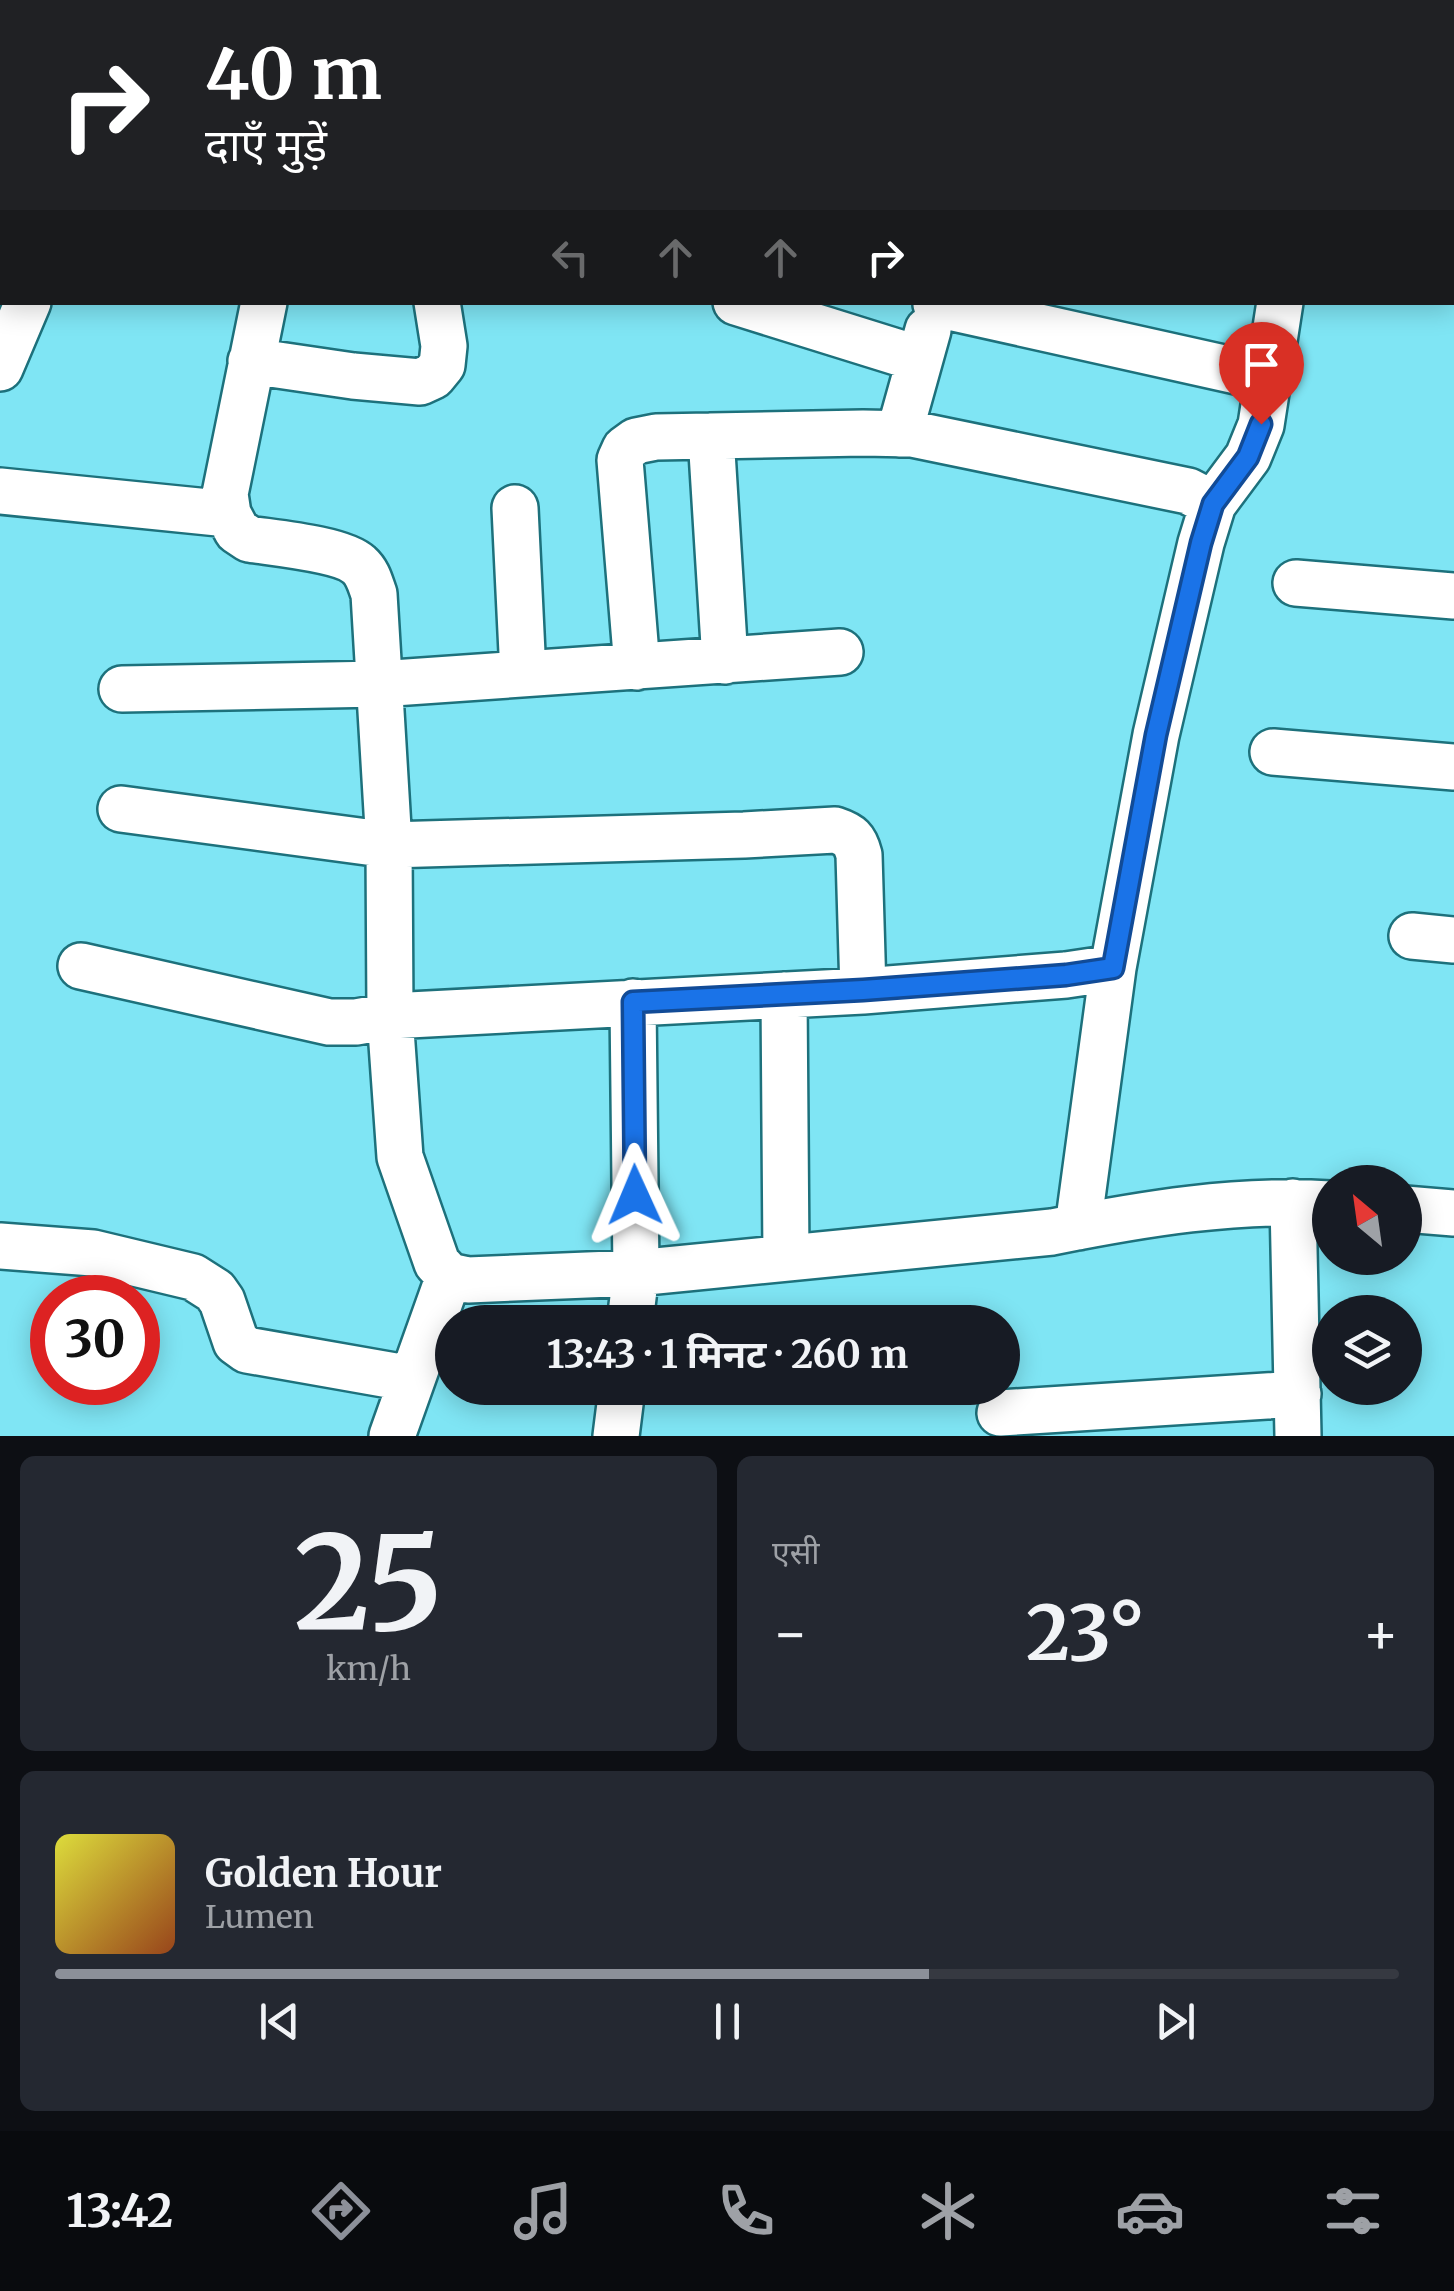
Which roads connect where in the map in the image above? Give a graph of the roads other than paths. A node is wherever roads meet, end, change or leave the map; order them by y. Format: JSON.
{"nodes":[{"id":1,"x":27,"y":305,"type":"edge"},
{"id":2,"x":263,"y":305,"type":"edge"},
{"id":3,"x":437,"y":305,"type":"edge"},
{"id":4,"x":746,"y":305,"type":"edge"},
{"id":5,"x":935,"y":305,"type":"edge"},
{"id":6,"x":945,"y":305,"type":"edge"},
{"id":7,"x":1280,"y":305,"type":"edge"},
{"id":8,"x":920,"y":359,"type":"junction"},
{"id":9,"x":251,"y":361,"type":"junction"},
{"id":10,"x":0,"y":368,"type":"edge"},
{"id":11,"x":1268,"y":378,"type":"junction"},
{"id":12,"x":899,"y":434,"type":"junction"},
{"id":13,"x":711,"y":436,"type":"junction"},
{"id":14,"x":0,"y":491,"type":"edge"},
{"id":15,"x":1213,"y":504,"type":"junction"},
{"id":16,"x":515,"y":508,"type":"dead end"},
{"id":17,"x":228,"y":514,"type":"junction"},
{"id":18,"x":1296,"y":583,"type":"dead end"},
{"id":19,"x":1454,"y":596,"type":"edge"},
{"id":20,"x":840,"y":652,"type":"dead end"},
{"id":21,"x":725,"y":660,"type":"junction"},
{"id":22,"x":637,"y":666,"type":"junction"},
{"id":23,"x":523,"y":674,"type":"junction"},
{"id":24,"x":378,"y":684,"type":"junction"},
{"id":25,"x":122,"y":689,"type":"dead end"},
{"id":26,"x":1273,"y":752,"type":"dead end"},
{"id":27,"x":1454,"y":767,"type":"edge"},
{"id":28,"x":121,"y":809,"type":"dead end"},
{"id":29,"x":389,"y":845,"type":"junction"},
{"id":30,"x":82,"y":966,"type":"dead end"},
{"id":31,"x":1113,"y":968,"type":"junction"},
{"id":32,"x":863,"y":990,"type":"junction"},
{"id":33,"x":784,"y":995,"type":"junction"},
{"id":34,"x":633,"y":1002,"type":"junction"},
{"id":35,"x":390,"y":1016,"type":"junction"},
{"id":36,"x":1312,"y":1203,"type":"edge"},
{"id":37,"x":1422,"y":1210,"type":"edge"},
{"id":38,"x":1454,"y":1212,"type":"edge"},
{"id":39,"x":1078,"y":1227,"type":"junction"},
{"id":40,"x":0,"y":1246,"type":"edge"},
{"id":41,"x":786,"y":1258,"type":"junction"},
{"id":42,"x":636,"y":1272,"type":"junction"},
{"id":43,"x":449,"y":1276,"type":"junction"},
{"id":44,"x":632,"y":1305,"type":"edge"},
{"id":45,"x":412,"y":1378,"type":"junction"},
{"id":46,"x":620,"y":1405,"type":"edge"},
{"id":47,"x":1000,"y":1412,"type":"dead end"},
{"id":48,"x":1298,"y":1415,"type":"edge"},
{"id":49,"x":392,"y":1436,"type":"edge"},
{"id":50,"x":616,"y":1436,"type":"edge"}],
"edges":[{"from":1,"to":10,"type":"street"},
{"from":2,"to":9,"type":"street"},
{"from":3,"to":9,"type":"street"},
{"from":4,"to":8,"type":"street"},
{"from":5,"to":8,"type":"street"},
{"from":6,"to":11,"type":"street"},
{"from":7,"to":11,"type":"street"},
{"from":8,"to":12,"type":"street"},
{"from":9,"to":17,"type":"street"},
{"from":11,"to":15,"type":"street"},
{"from":12,"to":13,"type":"street"},
{"from":12,"to":15,"type":"street"},
{"from":13,"to":21,"type":"street"},
{"from":13,"to":22,"type":"street"},
{"from":14,"to":17,"type":"street"},
{"from":15,"to":31,"type":"street"},
{"from":16,"to":23,"type":"street"},
{"from":17,"to":24,"type":"street"},
{"from":18,"to":19,"type":"street"},
{"from":20,"to":21,"type":"street"},
{"from":21,"to":22,"type":"street"},
{"from":22,"to":23,"type":"street"},
{"from":23,"to":24,"type":"street"},
{"from":24,"to":25,"type":"street"},
{"from":24,"to":29,"type":"street"},
{"from":26,"to":27,"type":"street"},
{"from":28,"to":29,"type":"street"},
{"from":29,"to":32,"type":"street"},
{"from":29,"to":35,"type":"street"},
{"from":30,"to":35,"type":"street"},
{"from":31,"to":32,"type":"street"},
{"from":31,"to":39,"type":"street"},
{"from":32,"to":33,"type":"street"},
{"from":33,"to":34,"type":"street"},
{"from":33,"to":41,"type":"street"},
{"from":34,"to":35,"type":"street"},
{"from":34,"to":42,"type":"street"},
{"from":35,"to":43,"type":"street"},
{"from":36,"to":39,"type":"street"},
{"from":36,"to":48,"type":"street"},
{"from":37,"to":38,"type":"street"},
{"from":39,"to":41,"type":"street"},
{"from":40,"to":45,"type":"street"},
{"from":41,"to":42,"type":"street"},
{"from":42,"to":43,"type":"street"},
{"from":42,"to":44,"type":"street"},
{"from":43,"to":45,"type":"street"},
{"from":45,"to":49,"type":"street"},
{"from":46,"to":50,"type":"street"},
{"from":47,"to":48,"type":"street"}]}
